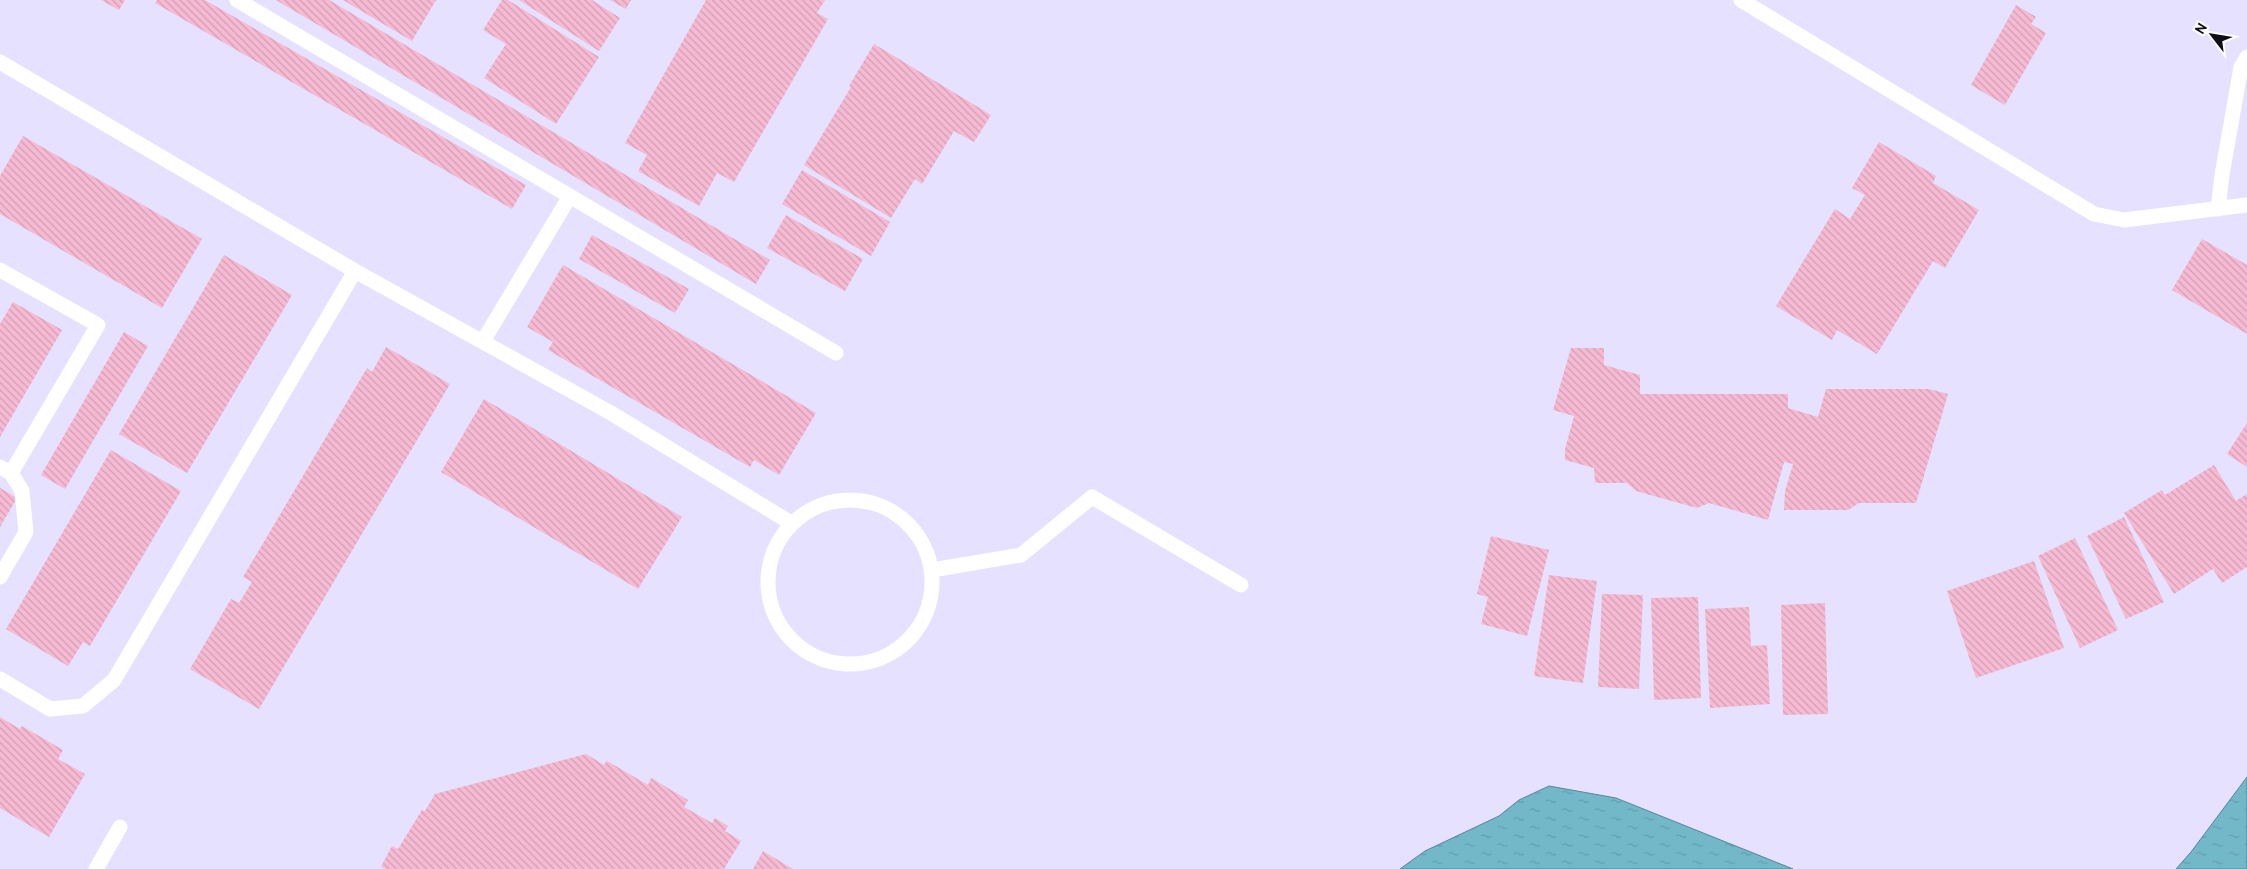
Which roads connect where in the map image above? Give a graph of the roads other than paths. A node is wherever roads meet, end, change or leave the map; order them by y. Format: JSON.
{"nodes":[{"id":1,"x":237,"y":0,"type":"edge"},
{"id":2,"x":1741,"y":0,"type":"edge"},
{"id":3,"x":0,"y":62,"type":"edge"},
{"id":4,"x":2244,"y":62,"type":"edge"},
{"id":5,"x":570,"y":196,"type":"junction"},
{"id":6,"x":2247,"y":205,"type":"edge"},
{"id":7,"x":2218,"y":209,"type":"junction"},
{"id":8,"x":0,"y":270,"type":"edge"},
{"id":9,"x":355,"y":271,"type":"junction"},
{"id":10,"x":483,"y":341,"type":"junction"},
{"id":11,"x":836,"y":353,"type":"dead end"},
{"id":12,"x":6,"y":470,"type":"edge"},
{"id":13,"x":792,"y":523,"type":"junction"},
{"id":14,"x":932,"y":570,"type":"junction"},
{"id":15,"x":0,"y":577,"type":"edge"},
{"id":16,"x":1241,"y":585,"type":"dead end"},
{"id":17,"x":0,"y":679,"type":"edge"},
{"id":18,"x":120,"y":827,"type":"dead end"},
{"id":19,"x":96,"y":869,"type":"edge"}],
"edges":[{"from":1,"to":5,"type":"lane"},
{"from":2,"to":7,"type":"lane"},
{"from":3,"to":9,"type":"lane"},
{"from":4,"to":7,"type":"lane"},
{"from":5,"to":10,"type":"lane"},
{"from":5,"to":11,"type":"lane"},
{"from":6,"to":7,"type":"lane"},
{"from":8,"to":12,"type":"lane"},
{"from":9,"to":10,"type":"lane"},
{"from":9,"to":17,"type":"lane"},
{"from":10,"to":13,"type":"lane"},
{"from":12,"to":15,"type":"lane"},
{"from":13,"to":14,"type":"lane"},
{"from":13,"to":14,"type":"lane"},
{"from":14,"to":16,"type":"lane"},
{"from":18,"to":19,"type":"lane"}]}
